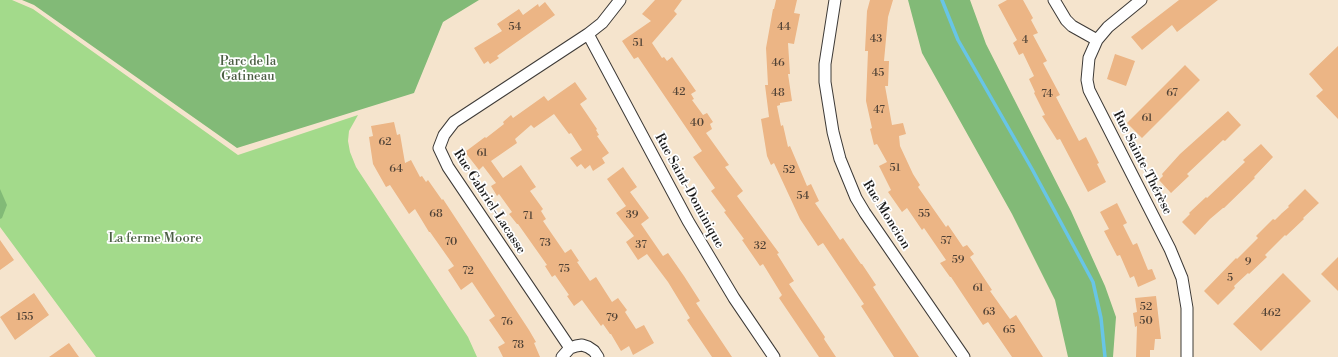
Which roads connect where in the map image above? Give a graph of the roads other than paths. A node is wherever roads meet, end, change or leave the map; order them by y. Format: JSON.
{"nodes":[{"id":1,"x":620,"y":0,"type":"edge"},
{"id":2,"x":835,"y":0,"type":"edge"},
{"id":3,"x":1054,"y":0,"type":"edge"},
{"id":4,"x":1141,"y":0,"type":"edge"},
{"id":5,"x":588,"y":34,"type":"junction"},
{"id":6,"x":1096,"y":40,"type":"junction"},
{"id":7,"x":570,"y":348,"type":"junction"},
{"id":8,"x":562,"y":357,"type":"edge"},
{"id":9,"x":598,"y":357,"type":"edge"},
{"id":10,"x":774,"y":357,"type":"edge"},
{"id":11,"x":964,"y":357,"type":"edge"},
{"id":12,"x":1187,"y":357,"type":"edge"}],
"edges":[{"from":1,"to":5,"type":"street","name":"Rue Gabriel-Lacasse"},
{"from":2,"to":11,"type":"street","name":"Rue Moncion"},
{"from":3,"to":6,"type":"street"},
{"from":4,"to":6,"type":"street","name":"Rue Sainte-Thérèse"},
{"from":5,"to":7,"type":"street","name":"Rue Gabriel-Lacasse"},
{"from":5,"to":10,"type":"street","name":"Rue Saint-Dominique"},
{"from":6,"to":12,"type":"street","name":"Rue Sainte-Thérèse"},
{"from":7,"to":8,"type":"street"},
{"from":7,"to":9,"type":"street"}]}
